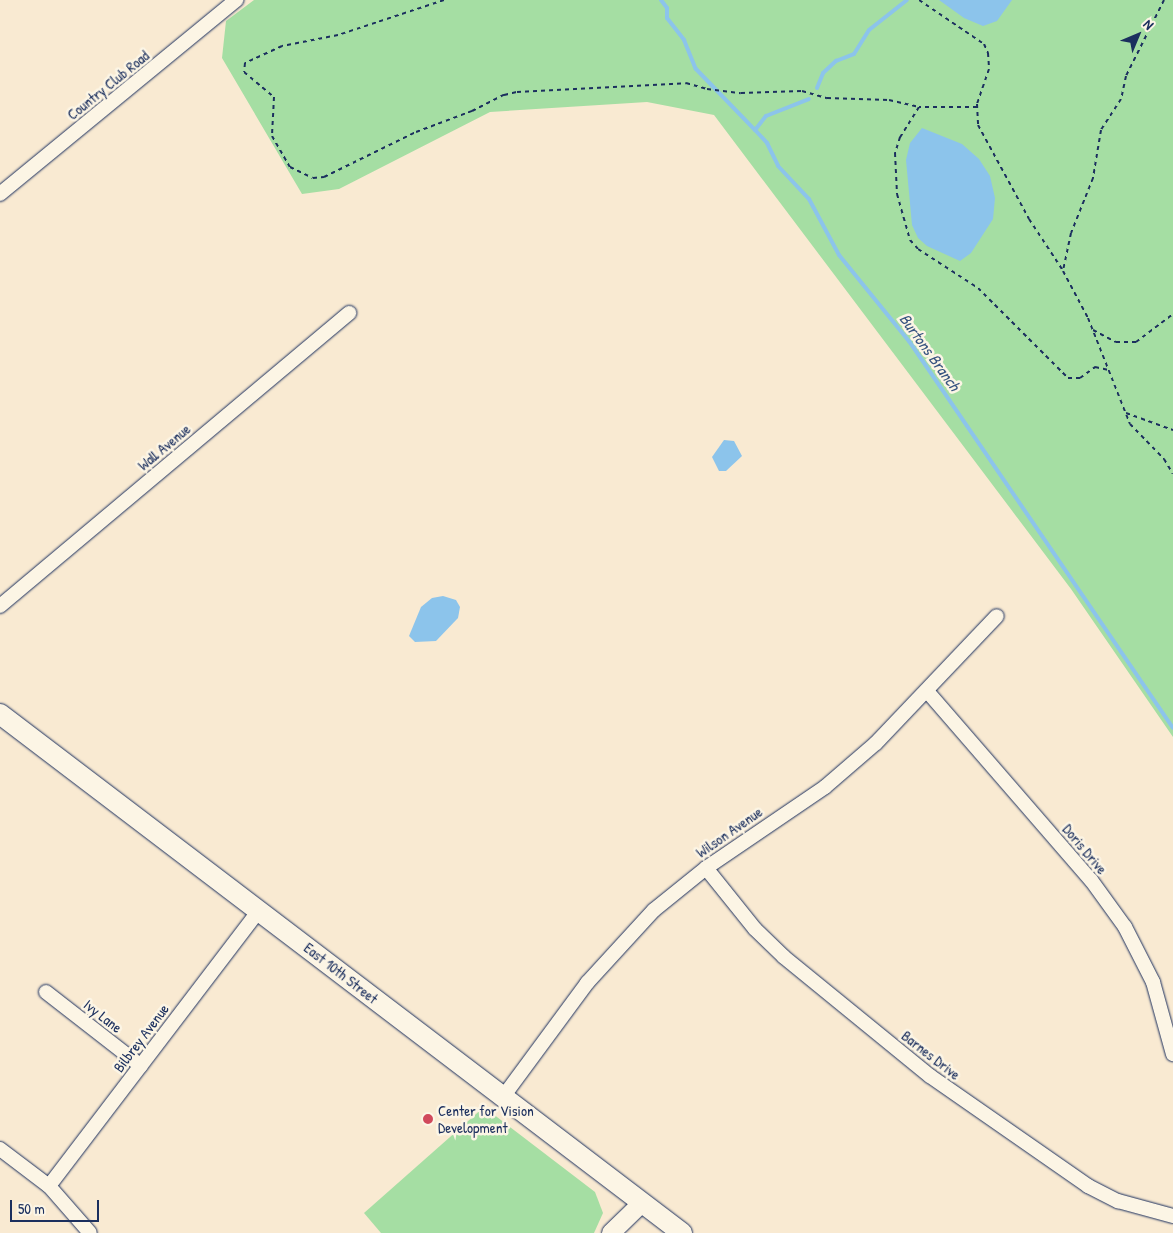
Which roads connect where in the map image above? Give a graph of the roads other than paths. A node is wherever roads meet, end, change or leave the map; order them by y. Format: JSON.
{"nodes":[{"id":1,"x":236,"y":0,"type":"edge"},
{"id":2,"x":0,"y":194,"type":"edge"},
{"id":3,"x":349,"y":312,"type":"dead end"},
{"id":4,"x":0,"y":606,"type":"edge"},
{"id":5,"x":997,"y":616,"type":"dead end"},
{"id":6,"x":927,"y":691,"type":"junction"},
{"id":7,"x":0,"y":714,"type":"edge"},
{"id":8,"x":706,"y":868,"type":"junction"},
{"id":9,"x":259,"y":910,"type":"junction"},
{"id":10,"x":46,"y":992,"type":"dead end"},
{"id":11,"x":1173,"y":1054,"type":"edge"},
{"id":12,"x":141,"y":1066,"type":"junction"},
{"id":13,"x":503,"y":1097,"type":"junction"},
{"id":14,"x":0,"y":1149,"type":"edge"},
{"id":15,"x":49,"y":1186,"type":"junction"},
{"id":16,"x":642,"y":1203,"type":"junction"},
{"id":17,"x":1173,"y":1216,"type":"edge"},
{"id":18,"x":90,"y":1233,"type":"edge"},
{"id":19,"x":611,"y":1233,"type":"edge"},
{"id":20,"x":682,"y":1233,"type":"edge"}],
"edges":[{"from":1,"to":2,"type":"street","name":"Country Club Road"},
{"from":3,"to":4,"type":"street","name":"Wall Avenue"},
{"from":5,"to":6,"type":"street","name":"Wilson Avenue"},
{"from":6,"to":8,"type":"street","name":"Wilson Avenue"},
{"from":6,"to":11,"type":"street","name":"Doris Drive"},
{"from":7,"to":9,"type":"main road","name":"East 10th Street"},
{"from":8,"to":13,"type":"street","name":"Wilson Avenue"},
{"from":8,"to":17,"type":"street","name":"Barnes Drive"},
{"from":9,"to":12,"type":"street","name":"Bilbrey Avenue"},
{"from":9,"to":13,"type":"main road","name":"East 10th Street"},
{"from":10,"to":12,"type":"street","name":"Ivy Lane"},
{"from":12,"to":15,"type":"street","name":"Bilbrey Avenue"},
{"from":13,"to":16,"type":"main road","name":"East 10th Street"},
{"from":14,"to":15,"type":"street"},
{"from":15,"to":18,"type":"street"},
{"from":16,"to":19,"type":"street"},
{"from":16,"to":20,"type":"main road","name":"East 10th Street"}]}
